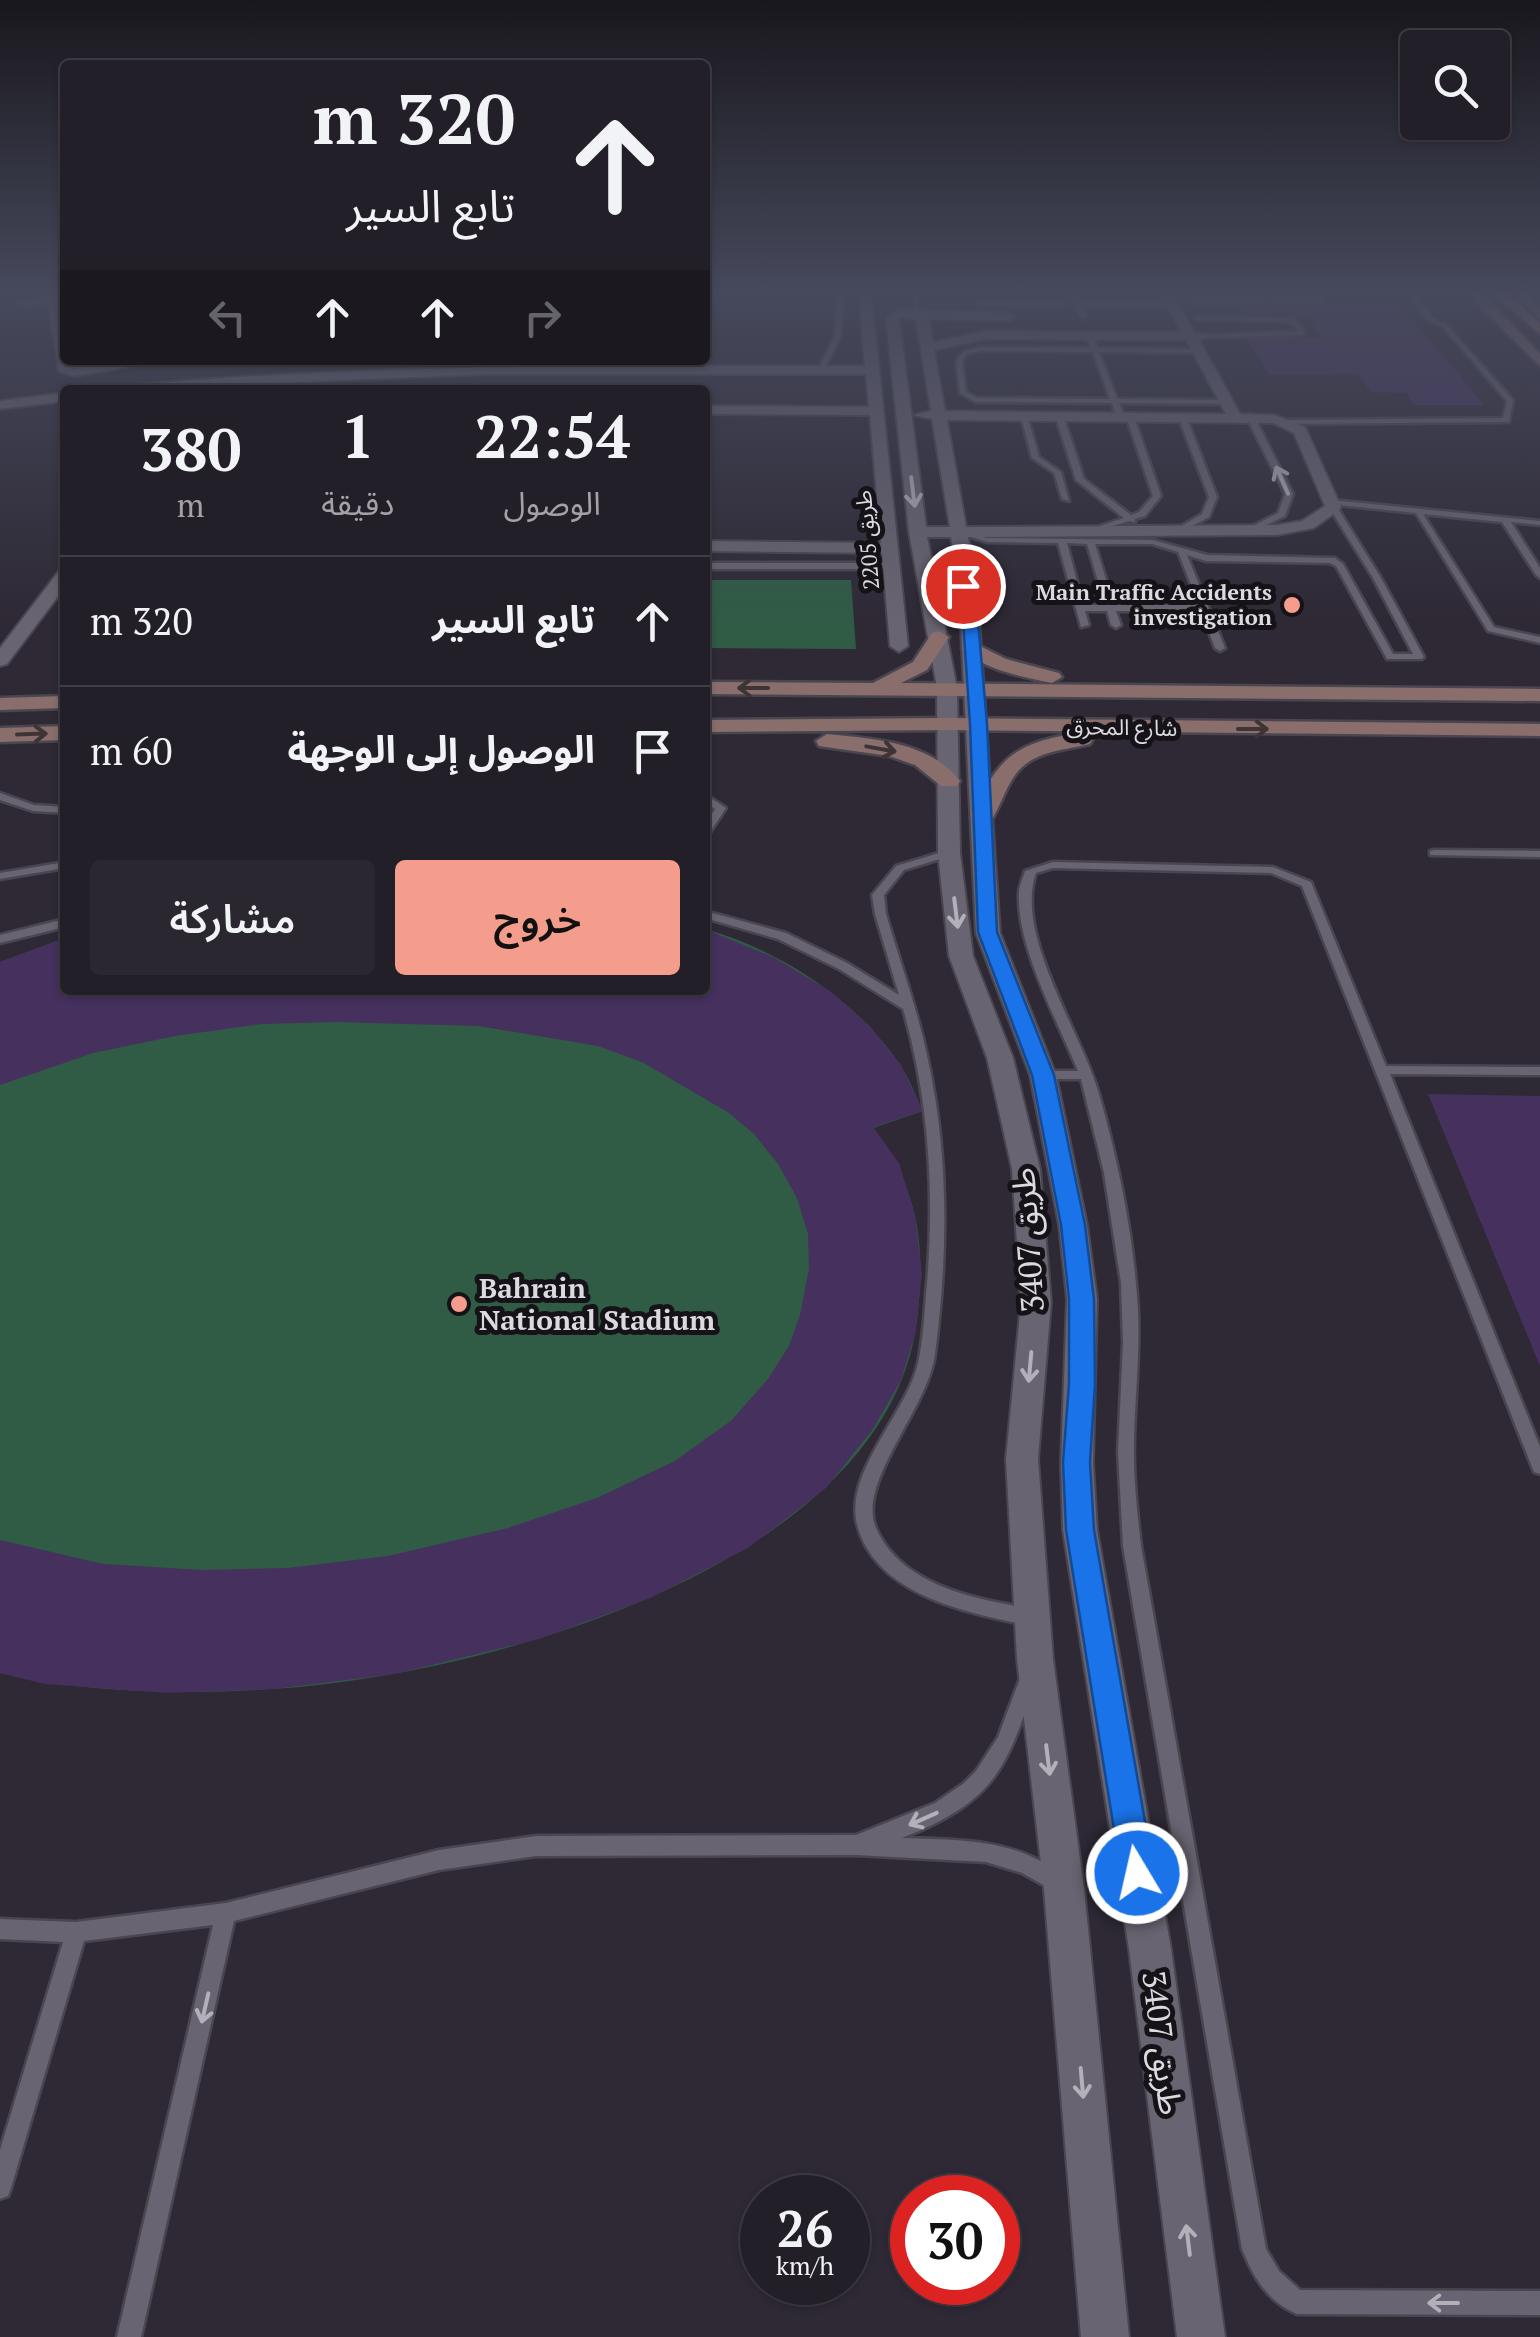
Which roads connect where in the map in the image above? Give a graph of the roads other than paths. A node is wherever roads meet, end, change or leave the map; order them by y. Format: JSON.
{"nodes":[{"id":1,"x":32,"y":401,"type":"edge"},
{"id":2,"x":877,"y":401,"type":"edge"},
{"id":3,"x":901,"y":401,"type":"edge"},
{"id":4,"x":936,"y":401,"type":"edge"},
{"id":5,"x":995,"y":401,"type":"edge"},
{"id":6,"x":1118,"y":401,"type":"edge"},
{"id":7,"x":1232,"y":401,"type":"edge"},
{"id":8,"x":1232,"y":401,"type":"edge"},
{"id":9,"x":1511,"y":401,"type":"edge"},
{"id":10,"x":0,"y":405,"type":"edge"},
{"id":11,"x":710,"y":410,"type":"edge"},
{"id":12,"x":878,"y":411,"type":"junction"},
{"id":13,"x":1122,"y":411,"type":"junction"},
{"id":14,"x":1237,"y":411,"type":"junction"},
{"id":15,"x":903,"y":415,"type":"junction"},
{"id":16,"x":938,"y":415,"type":"junction"},
{"id":17,"x":1023,"y":415,"type":"junction"},
{"id":18,"x":1060,"y":416,"type":"junction"},
{"id":19,"x":1182,"y":416,"type":"junction"},
{"id":20,"x":1286,"y":422,"type":"junction"},
{"id":21,"x":1066,"y":499,"type":"dead end"},
{"id":22,"x":1332,"y":504,"type":"junction"},
{"id":23,"x":1418,"y":514,"type":"junction"},
{"id":24,"x":1132,"y":520,"type":"junction"},
{"id":25,"x":1506,"y":520,"type":"junction"},
{"id":26,"x":1540,"y":523,"type":"edge"},
{"id":27,"x":1181,"y":530,"type":"junction"},
{"id":28,"x":1252,"y":530,"type":"junction"},
{"id":29,"x":917,"y":532,"type":"junction"},
{"id":30,"x":959,"y":532,"type":"junction"},
{"id":31,"x":1091,"y":536,"type":"junction"},
{"id":32,"x":1062,"y":541,"type":"junction"},
{"id":33,"x":710,"y":546,"type":"edge"},
{"id":34,"x":1182,"y":553,"type":"junction"},
{"id":35,"x":891,"y":557,"type":"junction"},
{"id":36,"x":1067,"y":559,"type":"junction"},
{"id":37,"x":1096,"y":559,"type":"junction"},
{"id":38,"x":710,"y":566,"type":"edge"},
{"id":39,"x":1540,"y":575,"type":"edge"},
{"id":40,"x":60,"y":582,"type":"edge"},
{"id":41,"x":968,"y":587,"type":"junction"},
{"id":42,"x":926,"y":588,"type":"junction"},
{"id":43,"x":1074,"y":588,"type":"junction"},
{"id":44,"x":1105,"y":588,"type":"junction"},
{"id":45,"x":1080,"y":608,"type":"junction"},
{"id":46,"x":1110,"y":608,"type":"junction"},
{"id":47,"x":1204,"y":608,"type":"junction"},
{"id":48,"x":1084,"y":624,"type":"dead end"},
{"id":49,"x":1116,"y":625,"type":"dead end"},
{"id":50,"x":938,"y":638,"type":"junction"},
{"id":51,"x":1540,"y":640,"type":"edge"},
{"id":52,"x":899,"y":646,"type":"dead end"},
{"id":53,"x":972,"y":648,"type":"junction"},
{"id":54,"x":1220,"y":648,"type":"dead end"},
{"id":55,"x":0,"y":660,"type":"edge"},
{"id":56,"x":710,"y":688,"type":"edge"},
{"id":57,"x":872,"y":688,"type":"junction"},
{"id":58,"x":947,"y":688,"type":"junction"},
{"id":59,"x":1104,"y":689,"type":"junction"},
{"id":60,"x":1421,"y":692,"type":"junction"},
{"id":61,"x":1540,"y":695,"type":"edge"},
{"id":62,"x":60,"y":702,"type":"edge"},
{"id":63,"x":0,"y":704,"type":"edge"},
{"id":64,"x":977,"y":707,"type":"junction"},
{"id":65,"x":947,"y":724,"type":"junction"},
{"id":66,"x":710,"y":726,"type":"edge"},
{"id":67,"x":1155,"y":728,"type":"junction"},
{"id":68,"x":1540,"y":730,"type":"edge"},
{"id":69,"x":60,"y":733,"type":"edge"},
{"id":70,"x":0,"y":735,"type":"edge"},
{"id":71,"x":949,"y":781,"type":"junction"},
{"id":72,"x":0,"y":796,"type":"edge"},
{"id":73,"x":710,"y":800,"type":"edge"},
{"id":74,"x":60,"y":810,"type":"edge"},
{"id":75,"x":983,"y":816,"type":"junction"},
{"id":76,"x":710,"y":824,"type":"edge"},
{"id":77,"x":949,"y":853,"type":"junction"},
{"id":78,"x":1434,"y":853,"type":"dead end"},
{"id":79,"x":1540,"y":854,"type":"edge"},
{"id":80,"x":60,"y":866,"type":"edge"},
{"id":81,"x":0,"y":876,"type":"edge"},
{"id":82,"x":710,"y":915,"type":"edge"},
{"id":83,"x":60,"y":924,"type":"edge"},
{"id":84,"x":0,"y":939,"type":"edge"},
{"id":85,"x":907,"y":1006,"type":"junction"},
{"id":86,"x":1383,"y":1070,"type":"junction"},
{"id":87,"x":1540,"y":1072,"type":"edge"},
{"id":88,"x":1043,"y":1075,"type":"junction"},
{"id":89,"x":1087,"y":1075,"type":"junction"},
{"id":90,"x":1005,"y":1076,"type":"junction"},
{"id":91,"x":1540,"y":1467,"type":"edge"},
{"id":92,"x":1032,"y":1619,"type":"junction"},
{"id":93,"x":1035,"y":1660,"type":"junction"},
{"id":94,"x":856,"y":1845,"type":"junction"},
{"id":95,"x":1064,"y":1889,"type":"junction"},
{"id":96,"x":226,"y":1914,"type":"junction"},
{"id":97,"x":0,"y":1930,"type":"edge"},
{"id":98,"x":76,"y":1932,"type":"junction"},
{"id":99,"x":0,"y":2188,"type":"edge"},
{"id":100,"x":1540,"y":2302,"type":"edge"},
{"id":101,"x":129,"y":2337,"type":"edge"},
{"id":102,"x":1104,"y":2337,"type":"edge"},
{"id":103,"x":1201,"y":2337,"type":"edge"}],
"edges":[{"from":1,"to":10,"type":"street"},
{"from":2,"to":12,"type":"street","name":"طريق 2205"},
{"from":3,"to":15,"type":"street","name":"طريق 3407"},
{"from":4,"to":16,"type":"street","name":"طريق 3407"},
{"from":5,"to":13,"type":"lane"},
{"from":6,"to":13,"type":"lane"},
{"from":7,"to":14,"type":"street"},
{"from":8,"to":14,"type":"street"},
{"from":9,"to":20,"type":"lane"},
{"from":11,"to":12,"type":"street"},
{"from":12,"to":35,"type":"street","name":"طريق 2205"},
{"from":13,"to":14,"type":"lane"},
{"from":13,"to":18,"type":"street"},
{"from":13,"to":19,"type":"street"},
{"from":13,"to":24,"type":"lane"},
{"from":14,"to":19,"type":"street"},
{"from":14,"to":20,"type":"street"},
{"from":28,"to":14,"type":"lane","one_way":true},
{"from":15,"to":16,"type":"street"},
{"from":15,"to":29,"type":"street","name":"طريق 3407","one_way":true},
{"from":16,"to":17,"type":"street"},
{"from":16,"to":30,"type":"street","name":"طريق 3407"},
{"from":17,"to":18,"type":"street"},
{"from":17,"to":21,"type":"lane"},
{"from":18,"to":24,"type":"lane"},
{"from":19,"to":27,"type":"lane"},
{"from":20,"to":22,"type":"street"},
{"from":22,"to":23,"type":"lane"},
{"from":22,"to":28,"type":"street"},
{"from":22,"to":34,"type":"lane"},
{"from":23,"to":25,"type":"lane"},
{"from":23,"to":51,"type":"lane"},
{"from":24,"to":31,"type":"lane"},
{"from":25,"to":26,"type":"lane"},
{"from":25,"to":39,"type":"lane"},
{"from":27,"to":28,"type":"street"},
{"from":27,"to":31,"type":"street"},
{"from":29,"to":30,"type":"street"},
{"from":29,"to":42,"type":"street","name":"طريق 3407"},
{"from":30,"to":31,"type":"street"},
{"from":30,"to":32,"type":"lane"},
{"from":30,"to":41,"type":"street","name":"طريق 3407"},
{"from":31,"to":32,"type":"lane"},
{"from":31,"to":34,"type":"lane"},
{"from":31,"to":37,"type":"lane"},
{"from":32,"to":36,"type":"lane"},
{"from":33,"to":35,"type":"street"},
{"from":34,"to":47,"type":"lane"},
{"from":35,"to":38,"type":"lane"},
{"from":35,"to":52,"type":"street","name":"طريق 2205"},
{"from":36,"to":37,"type":"lane"},
{"from":36,"to":43,"type":"lane"},
{"from":37,"to":44,"type":"lane"},
{"from":40,"to":55,"type":"street"},
{"from":41,"to":42,"type":"street"},
{"from":41,"to":53,"type":"street","name":"طريق 3407"},
{"from":42,"to":50,"type":"street","name":"طريق 3407"},
{"from":43,"to":44,"type":"lane"},
{"from":43,"to":45,"type":"lane"},
{"from":44,"to":46,"type":"lane"},
{"from":45,"to":46,"type":"lane"},
{"from":45,"to":48,"type":"lane"},
{"from":46,"to":47,"type":"lane"},
{"from":46,"to":49,"type":"lane"},
{"from":47,"to":54,"type":"lane"},
{"from":50,"to":57,"type":"main road"},
{"from":50,"to":58,"type":"street","name":"طريق 3407"},
{"from":53,"to":59,"type":"main road"},
{"from":53,"to":64,"type":"street","name":"طريق 3407"},
{"from":57,"to":56,"type":"main road","name":"شارع المحرق","one_way":true},
{"from":57,"to":58,"type":"main road","name":"شارع المحرق"},
{"from":58,"to":64,"type":"main road","name":"شارع المحرق"},
{"from":58,"to":65,"type":"street","name":"طريق 3407"},
{"from":59,"to":60,"type":"main road","name":"شارع المحرق"},
{"from":59,"to":64,"type":"main road","name":"شارع المحرق"},
{"from":60,"to":61,"type":"main road","name":"شارع المحرق"},
{"from":60,"to":64,"type":"main road"},
{"from":62,"to":63,"type":"main road"},
{"from":64,"to":65,"type":"main road","name":"شارع المحرق"},
{"from":64,"to":67,"type":"main road","name":"شارع المحرق"},
{"from":64,"to":75,"type":"street","name":"طريق 3407"},
{"from":65,"to":66,"type":"main road","name":"شارع المحرق"},
{"from":65,"to":71,"type":"street","name":"طريق 3407"},
{"from":66,"to":71,"type":"main road","one_way":true},
{"from":67,"to":68,"type":"main road","name":"شارع المحرق","one_way":true},
{"from":67,"to":75,"type":"main road"},
{"from":70,"to":69,"type":"main road","one_way":true},
{"from":71,"to":77,"type":"street","name":"طريق 3407"},
{"from":72,"to":74,"type":"lane"},
{"from":73,"to":76,"type":"lane"},
{"from":75,"to":88,"type":"street","name":"طريق 3407"},
{"from":77,"to":85,"type":"lane"},
{"from":77,"to":90,"type":"street","name":"طريق 3407","one_way":true},
{"from":78,"to":79,"type":"lane"},
{"from":80,"to":81,"type":"lane"},
{"from":82,"to":85,"type":"lane"},
{"from":83,"to":84,"type":"lane"},
{"from":85,"to":92,"type":"lane"},
{"from":86,"to":87,"type":"lane"},
{"from":86,"to":89,"type":"lane"},
{"from":86,"to":91,"type":"lane"},
{"from":88,"to":89,"type":"lane"},
{"from":88,"to":90,"type":"street"},
{"from":103,"to":88,"type":"street","name":"طريق 3407","one_way":true},
{"from":100,"to":89,"type":"lane","one_way":true},
{"from":90,"to":92,"type":"street","name":"طريق 3407","one_way":true},
{"from":92,"to":93,"type":"street","name":"طريق 3407"},
{"from":93,"to":94,"type":"lane","one_way":true},
{"from":93,"to":95,"type":"street","name":"طريق 3407","one_way":true},
{"from":94,"to":95,"type":"lane"},
{"from":94,"to":96,"type":"lane"},
{"from":95,"to":102,"type":"street","name":"طريق 3407","one_way":true},
{"from":96,"to":98,"type":"lane"},
{"from":96,"to":101,"type":"lane","one_way":true},
{"from":97,"to":98,"type":"lane"},
{"from":98,"to":99,"type":"lane"}]}
